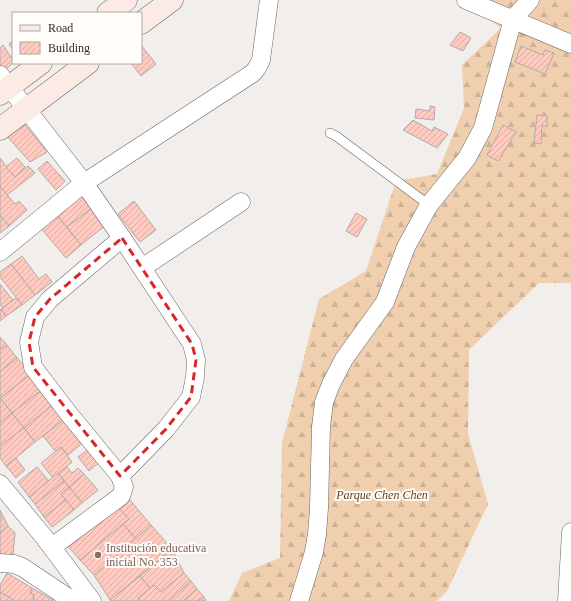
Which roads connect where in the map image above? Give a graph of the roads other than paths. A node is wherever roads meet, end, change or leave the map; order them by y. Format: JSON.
{"nodes":[{"id":1,"x":126,"y":0,"type":"edge"},
{"id":2,"x":172,"y":0,"type":"edge"},
{"id":3,"x":269,"y":0,"type":"edge"},
{"id":4,"x":466,"y":0,"type":"edge"},
{"id":5,"x":530,"y":0,"type":"edge"},
{"id":6,"x":109,"y":12,"type":"edge"},
{"id":7,"x":513,"y":19,"type":"junction"},
{"id":8,"x":142,"y":22,"type":"edge"},
{"id":9,"x":571,"y":44,"type":"edge"},
{"id":10,"x":39,"y":64,"type":"edge"},
{"id":11,"x":87,"y":64,"type":"edge"},
{"id":12,"x":3,"y":85,"type":"edge"},
{"id":13,"x":27,"y":109,"type":"junction"},
{"id":14,"x":0,"y":129,"type":"edge"},
{"id":15,"x":330,"y":133,"type":"dead end"},
{"id":16,"x":84,"y":183,"type":"junction"},
{"id":17,"x":241,"y":202,"type":"dead end"},
{"id":18,"x":429,"y":205,"type":"junction"},
{"id":19,"x":122,"y":238,"type":"junction"},
{"id":20,"x":0,"y":252,"type":"edge"},
{"id":21,"x":142,"y":268,"type":"junction"},
{"id":22,"x":120,"y":476,"type":"junction"},
{"id":23,"x":0,"y":484,"type":"edge"},
{"id":24,"x":571,"y":532,"type":"edge"},
{"id":25,"x":52,"y":548,"type":"junction"},
{"id":26,"x":0,"y":563,"type":"edge"},
{"id":27,"x":73,"y":601,"type":"edge"},
{"id":28,"x":92,"y":601,"type":"edge"},
{"id":29,"x":299,"y":601,"type":"edge"},
{"id":30,"x":567,"y":601,"type":"edge"}],
"edges":[{"from":1,"to":6,"type":"street"},
{"from":2,"to":8,"type":"street"},
{"from":3,"to":16,"type":"street"},
{"from":4,"to":7,"type":"street"},
{"from":5,"to":7,"type":"street"},
{"from":7,"to":9,"type":"street"},
{"from":7,"to":18,"type":"street"},
{"from":10,"to":12,"type":"street"},
{"from":11,"to":13,"type":"street"},
{"from":12,"to":13,"type":"street"},
{"from":13,"to":14,"type":"street"},
{"from":13,"to":16,"type":"street"},
{"from":15,"to":18,"type":"lane"},
{"from":16,"to":19,"type":"street"},
{"from":16,"to":20,"type":"street"},
{"from":17,"to":21,"type":"street"},
{"from":18,"to":29,"type":"street"},
{"from":19,"to":21,"type":"street"},
{"from":19,"to":22,"type":"street"},
{"from":21,"to":22,"type":"street"},
{"from":22,"to":25,"type":"street"},
{"from":23,"to":25,"type":"street"},
{"from":24,"to":30,"type":"street"},
{"from":25,"to":28,"type":"street"},
{"from":26,"to":27,"type":"street"}]}
